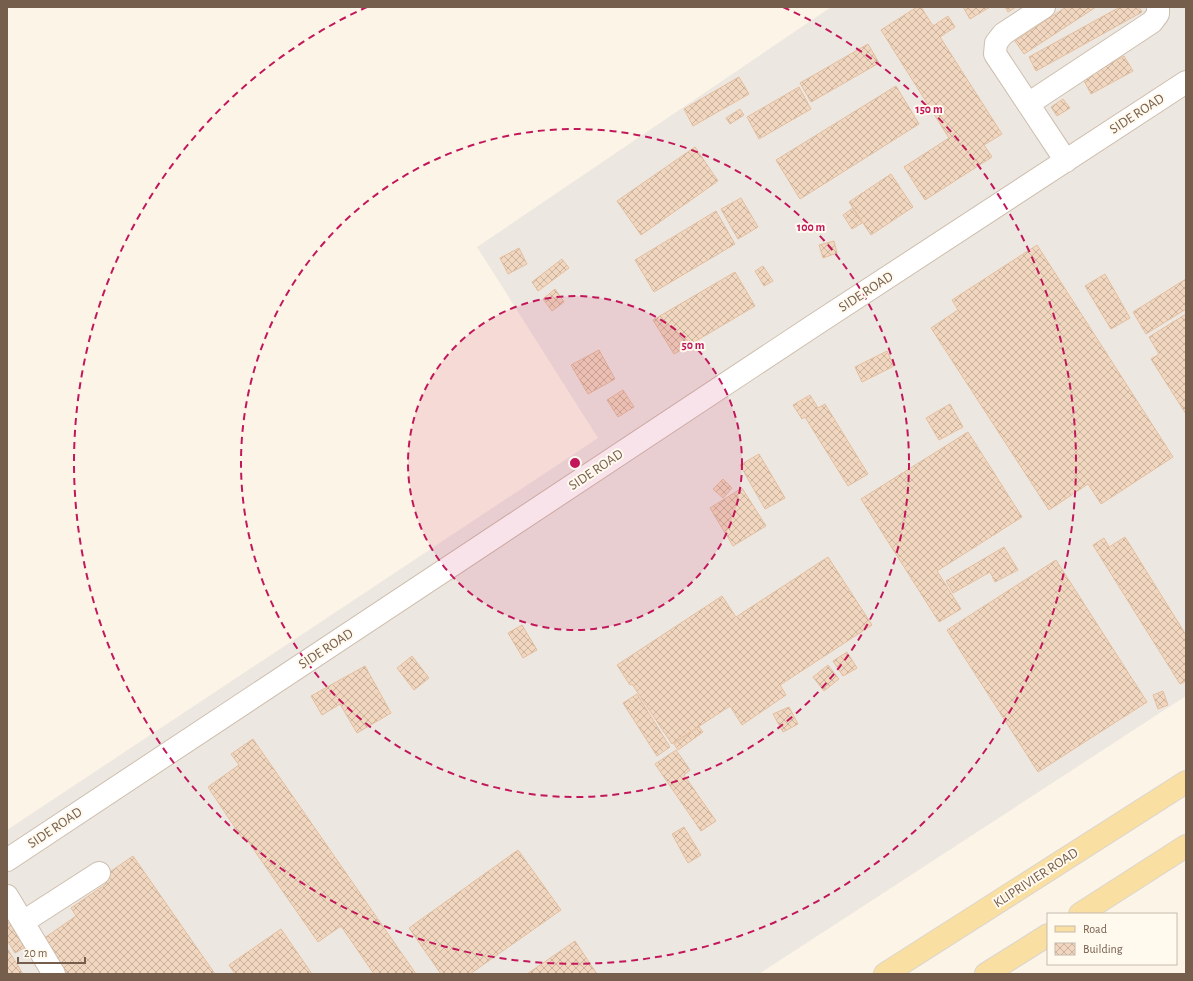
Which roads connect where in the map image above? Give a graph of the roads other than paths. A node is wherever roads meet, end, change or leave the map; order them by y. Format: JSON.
{"nodes":[{"id":1,"x":1044,"y":7,"type":"edge"},
{"id":2,"x":1158,"y":7,"type":"edge"},
{"id":3,"x":1186,"y":82,"type":"edge"},
{"id":4,"x":1028,"y":104,"type":"junction"},
{"id":5,"x":1066,"y":161,"type":"junction"},
{"id":6,"x":1186,"y":782,"type":"edge"},
{"id":7,"x":1186,"y":846,"type":"edge"},
{"id":8,"x":7,"y":860,"type":"edge"},
{"id":9,"x":99,"y":873,"type":"dead end"},
{"id":10,"x":7,"y":896,"type":"edge"},
{"id":11,"x":1082,"y":913,"type":"edge"},
{"id":12,"x":23,"y":922,"type":"junction"},
{"id":13,"x":1047,"y":935,"type":"edge"},
{"id":14,"x":54,"y":974,"type":"edge"},
{"id":15,"x":886,"y":974,"type":"edge"},
{"id":16,"x":986,"y":974,"type":"edge"}],
"edges":[{"from":1,"to":4,"type":"street"},
{"from":2,"to":4,"type":"street"},
{"from":3,"to":5,"type":"street","name":"SIDE ROAD"},
{"from":4,"to":5,"type":"street"},
{"from":5,"to":8,"type":"street","name":"SIDE ROAD"},
{"from":6,"to":15,"type":"main road","name":"KLIPRIVIER ROAD"},
{"from":7,"to":11,"type":"main road"},
{"from":9,"to":12,"type":"street"},
{"from":10,"to":12,"type":"street"},
{"from":12,"to":14,"type":"street"},
{"from":13,"to":16,"type":"main road"}]}
